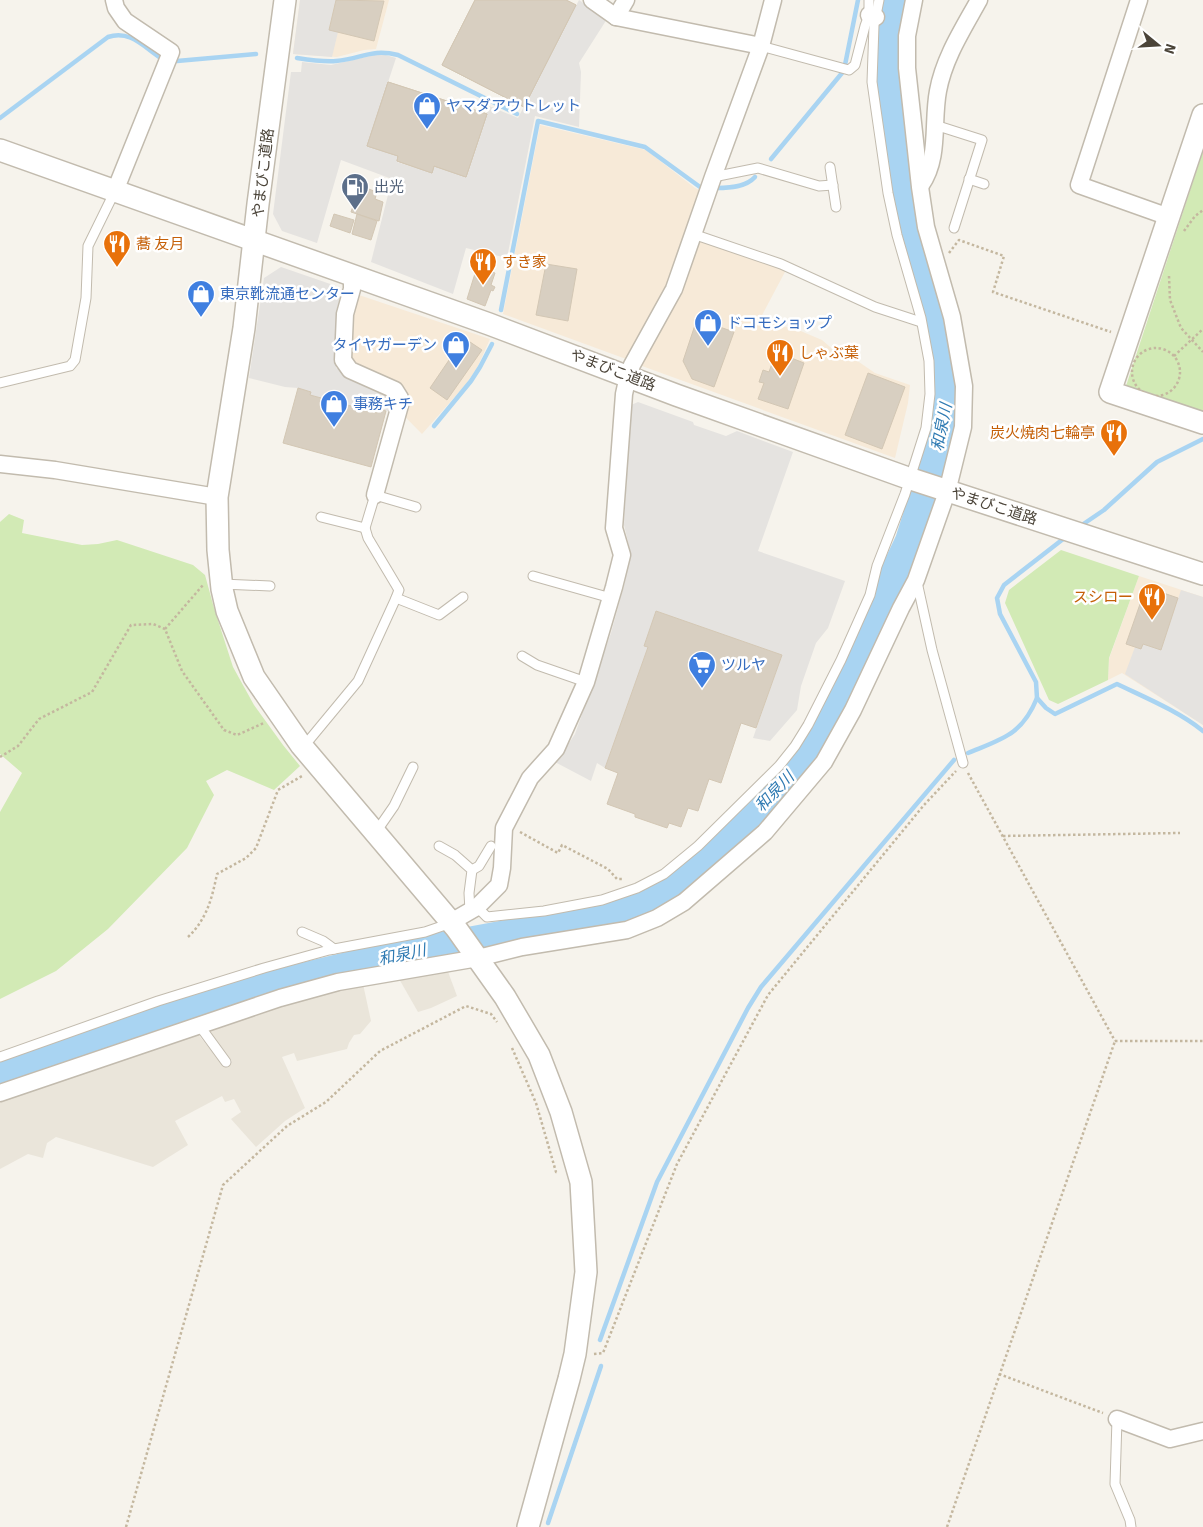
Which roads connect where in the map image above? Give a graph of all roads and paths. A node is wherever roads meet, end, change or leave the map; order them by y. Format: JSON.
{"nodes":[{"id":1,"x":114,"y":0,"type":"edge"},
{"id":2,"x":285,"y":0,"type":"edge"},
{"id":3,"x":592,"y":0,"type":"edge"},
{"id":4,"x":626,"y":0,"type":"edge"},
{"id":5,"x":774,"y":0,"type":"edge"},
{"id":6,"x":879,"y":0,"type":"edge"},
{"id":7,"x":914,"y":0,"type":"edge"},
{"id":8,"x":980,"y":0,"type":"edge"},
{"id":9,"x":1139,"y":0,"type":"edge"},
{"id":10,"x":872,"y":11,"type":"edge"},
{"id":11,"x":616,"y":17,"type":"junction"},
{"id":12,"x":761,"y":46,"type":"junction"},
{"id":13,"x":1203,"y":115,"type":"edge"},
{"id":14,"x":935,"y":125,"type":"junction"},
{"id":15,"x":0,"y":150,"type":"edge"},
{"id":16,"x":830,"y":167,"type":"dead end"},
{"id":17,"x":713,"y":177,"type":"junction"},
{"id":18,"x":969,"y":179,"type":"junction"},
{"id":19,"x":984,"y":184,"type":"dead end"},
{"id":20,"x":833,"y":185,"type":"junction"},
{"id":21,"x":920,"y":187,"type":"junction"},
{"id":22,"x":115,"y":191,"type":"junction"},
{"id":23,"x":836,"y":206,"type":"dead end"},
{"id":24,"x":1203,"y":210,"type":"edge"},
{"id":25,"x":1169,"y":217,"type":"junction"},
{"id":26,"x":954,"y":228,"type":"dead end"},
{"id":27,"x":693,"y":234,"type":"junction"},
{"id":28,"x":1182,"y":235,"type":"dead end"},
{"id":29,"x":254,"y":242,"type":"junction"},
{"id":30,"x":938,"y":270,"type":"junction"},
{"id":31,"x":1168,"y":270,"type":"dead end"},
{"id":32,"x":352,"y":276,"type":"junction"},
{"id":33,"x":921,"y":322,"type":"junction"},
{"id":34,"x":1203,"y":329,"type":"edge"},
{"id":35,"x":1129,"y":338,"type":"junction"},
{"id":36,"x":1192,"y":340,"type":"junction"},
{"id":37,"x":1203,"y":352,"type":"edge"},
{"id":38,"x":1174,"y":356,"type":"junction"},
{"id":39,"x":628,"y":376,"type":"junction"},
{"id":40,"x":0,"y":383,"type":"edge"},
{"id":41,"x":1203,"y":424,"type":"edge"},
{"id":42,"x":0,"y":464,"type":"edge"},
{"id":43,"x":912,"y":479,"type":"junction"},
{"id":44,"x":942,"y":490,"type":"junction"},
{"id":45,"x":375,"y":495,"type":"junction"},
{"id":46,"x":218,"y":497,"type":"junction"},
{"id":47,"x":416,"y":507,"type":"dead end"},
{"id":48,"x":321,"y":517,"type":"dead end"},
{"id":49,"x":365,"y":528,"type":"junction"},
{"id":50,"x":1203,"y":574,"type":"edge"},
{"id":51,"x":534,"y":576,"type":"dead end"},
{"id":52,"x":916,"y":580,"type":"junction"},
{"id":53,"x":213,"y":584,"type":"junction"},
{"id":54,"x":270,"y":586,"type":"dead end"},
{"id":55,"x":463,"y":597,"type":"dead end"},
{"id":56,"x":396,"y":598,"type":"junction"},
{"id":57,"x":611,"y":598,"type":"junction"},
{"id":58,"x":165,"y":629,"type":"junction"},
{"id":59,"x":522,"y":656,"type":"dead end"},
{"id":60,"x":586,"y":682,"type":"junction"},
{"id":61,"x":269,"y":721,"type":"dead end"},
{"id":62,"x":301,"y":745,"type":"junction"},
{"id":63,"x":0,"y":756,"type":"edge"},
{"id":64,"x":963,"y":763,"type":"junction"},
{"id":65,"x":320,"y":767,"type":"junction"},
{"id":66,"x":413,"y":767,"type":"dead end"},
{"id":67,"x":506,"y":824,"type":"junction"},
{"id":68,"x":375,"y":833,"type":"junction"},
{"id":69,"x":1180,"y":833,"type":"dead end"},
{"id":70,"x":1003,"y":836,"type":"junction"},
{"id":71,"x":439,"y":846,"type":"dead end"},
{"id":72,"x":491,"y":846,"type":"dead end"},
{"id":73,"x":472,"y":870,"type":"junction"},
{"id":74,"x":654,"y":880,"type":"junction"},
{"id":75,"x":474,"y":909,"type":"junction"},
{"id":76,"x":454,"y":925,"type":"junction"},
{"id":77,"x":302,"y":932,"type":"dead end"},
{"id":78,"x":188,"y":937,"type":"dead end"},
{"id":79,"x":334,"y":949,"type":"junction"},
{"id":80,"x":475,"y":954,"type":"junction"},
{"id":81,"x":496,"y":1022,"type":"dead end"},
{"id":82,"x":199,"y":1025,"type":"junction"},
{"id":83,"x":1115,"y":1041,"type":"junction"},
{"id":84,"x":1203,"y":1041,"type":"edge"},
{"id":85,"x":511,"y":1046,"type":"dead end"},
{"id":86,"x":0,"y":1057,"type":"edge"},
{"id":87,"x":226,"y":1062,"type":"dead end"},
{"id":88,"x":0,"y":1093,"type":"edge"},
{"id":89,"x":580,"y":1177,"type":"junction"},
{"id":90,"x":575,"y":1354,"type":"junction"},
{"id":91,"x":999,"y":1374,"type":"junction"},
{"id":92,"x":1117,"y":1419,"type":"junction"},
{"id":93,"x":1203,"y":1432,"type":"edge"},
{"id":94,"x":126,"y":1527,"type":"edge"},
{"id":95,"x":528,"y":1527,"type":"edge"},
{"id":96,"x":947,"y":1527,"type":"edge"},
{"id":97,"x":1131,"y":1527,"type":"edge"}],
"edges":[{"from":1,"to":22,"type":"street"},
{"from":2,"to":29,"type":"street","name":"やまびこ道路"},
{"from":3,"to":11,"type":"street"},
{"from":4,"to":11,"type":"street"},
{"from":5,"to":12,"type":"street"},
{"from":6,"to":10,"type":"lane"},
{"from":7,"to":21,"type":"street"},
{"from":8,"to":14,"type":"street"},
{"from":9,"to":25,"type":"street"},
{"from":10,"to":12,"type":"lane"},
{"from":10,"to":33,"type":"lane"},
{"from":11,"to":12,"type":"street"},
{"from":12,"to":17,"type":"street"},
{"from":13,"to":25,"type":"street"},
{"from":14,"to":18,"type":"lane"},
{"from":14,"to":21,"type":"street"},
{"from":15,"to":22,"type":"street"},
{"from":16,"to":20,"type":"lane"},
{"from":17,"to":20,"type":"lane"},
{"from":17,"to":27,"type":"street"},
{"from":18,"to":19,"type":"lane"},
{"from":18,"to":26,"type":"lane"},
{"from":20,"to":23,"type":"lane"},
{"from":21,"to":30,"type":"street"},
{"from":22,"to":29,"type":"street"},
{"from":22,"to":40,"type":"lane"},
{"from":24,"to":28,"type":"path"},
{"from":25,"to":35,"type":"street"},
{"from":27,"to":33,"type":"lane"},
{"from":27,"to":39,"type":"street"},
{"from":29,"to":32,"type":"street","name":"やまびこ道路"},
{"from":29,"to":46,"type":"street"},
{"from":30,"to":35,"type":"path"},
{"from":30,"to":44,"type":"street"},
{"from":31,"to":36,"type":"path"},
{"from":32,"to":39,"type":"street","name":"やまびこ道路"},
{"from":32,"to":45,"type":"street"},
{"from":33,"to":43,"type":"lane"},
{"from":34,"to":36,"type":"path"},
{"from":35,"to":41,"type":"street"},
{"from":36,"to":37,"type":"path"},
{"from":36,"to":38,"type":"path"},
{"from":38,"to":38,"type":"path"},
{"from":39,"to":43,"type":"street","name":"やまびこ道路"},
{"from":39,"to":57,"type":"street"},
{"from":42,"to":46,"type":"street"},
{"from":43,"to":44,"type":"street","name":"やまびこ道路"},
{"from":43,"to":74,"type":"lane"},
{"from":44,"to":50,"type":"street","name":"やまびこ道路"},
{"from":44,"to":52,"type":"street"},
{"from":45,"to":47,"type":"lane"},
{"from":45,"to":49,"type":"lane"},
{"from":46,"to":53,"type":"street"},
{"from":48,"to":49,"type":"lane"},
{"from":49,"to":56,"type":"lane"},
{"from":51,"to":57,"type":"lane"},
{"from":52,"to":64,"type":"lane"},
{"from":52,"to":80,"type":"street"},
{"from":53,"to":54,"type":"lane"},
{"from":53,"to":58,"type":"path"},
{"from":53,"to":62,"type":"street"},
{"from":55,"to":56,"type":"lane"},
{"from":56,"to":62,"type":"lane"},
{"from":57,"to":60,"type":"street"},
{"from":58,"to":61,"type":"path"},
{"from":58,"to":63,"type":"path"},
{"from":59,"to":60,"type":"lane"},
{"from":60,"to":67,"type":"street"},
{"from":62,"to":65,"type":"street"},
{"from":64,"to":70,"type":"path"},
{"from":64,"to":90,"type":"path"},
{"from":65,"to":68,"type":"street"},
{"from":65,"to":78,"type":"path"},
{"from":66,"to":68,"type":"lane"},
{"from":67,"to":74,"type":"path"},
{"from":67,"to":75,"type":"street"},
{"from":68,"to":76,"type":"street"},
{"from":69,"to":70,"type":"path"},
{"from":70,"to":83,"type":"path"},
{"from":71,"to":73,"type":"lane"},
{"from":72,"to":73,"type":"lane"},
{"from":73,"to":75,"type":"lane"},
{"from":74,"to":75,"type":"lane"},
{"from":75,"to":76,"type":"street"},
{"from":76,"to":79,"type":"lane"},
{"from":76,"to":80,"type":"street"},
{"from":77,"to":79,"type":"lane"},
{"from":79,"to":86,"type":"lane"},
{"from":80,"to":82,"type":"street"},
{"from":80,"to":89,"type":"street"},
{"from":81,"to":94,"type":"path"},
{"from":82,"to":87,"type":"lane"},
{"from":82,"to":88,"type":"street"},
{"from":83,"to":84,"type":"path"},
{"from":83,"to":91,"type":"path"},
{"from":85,"to":89,"type":"path"},
{"from":89,"to":90,"type":"street"},
{"from":90,"to":95,"type":"street"},
{"from":91,"to":92,"type":"path"},
{"from":91,"to":96,"type":"path"},
{"from":92,"to":93,"type":"street"},
{"from":92,"to":97,"type":"lane"}]}
